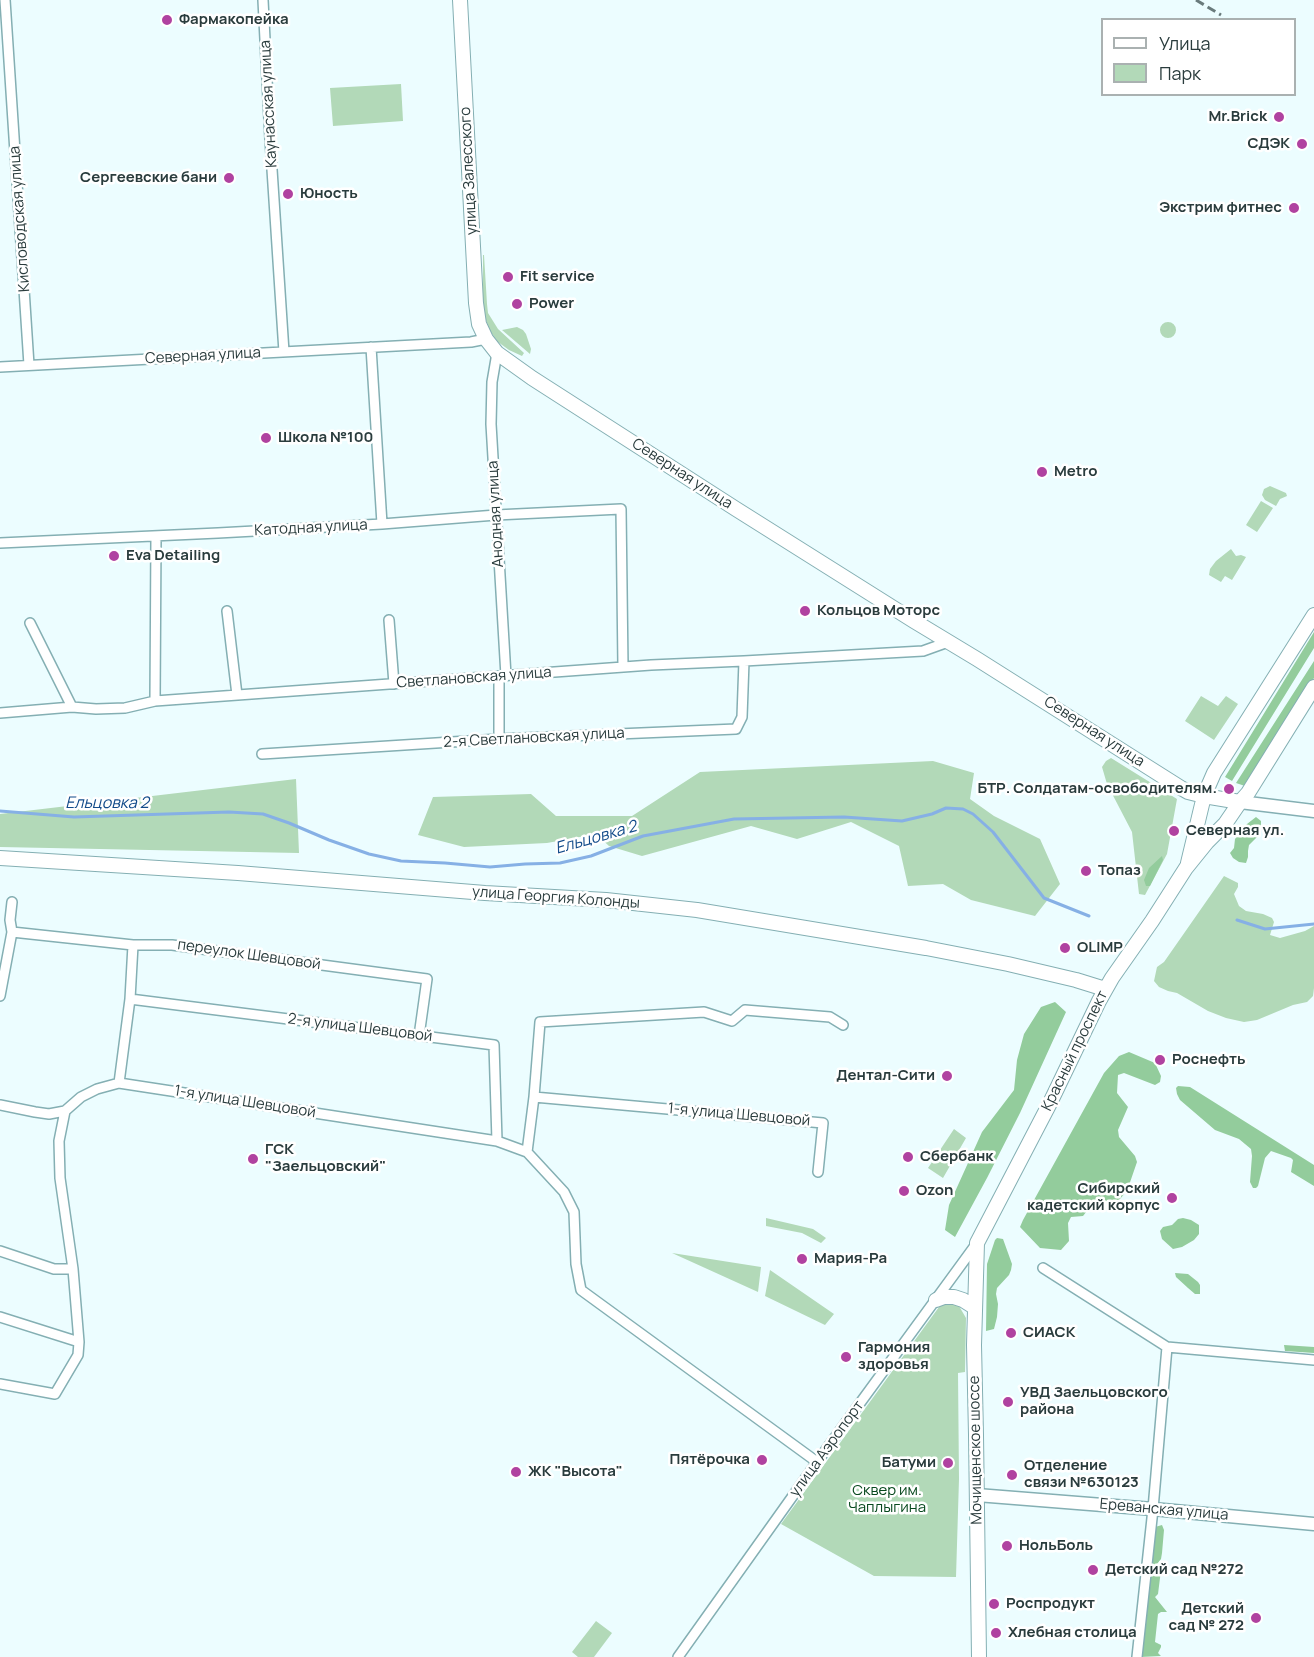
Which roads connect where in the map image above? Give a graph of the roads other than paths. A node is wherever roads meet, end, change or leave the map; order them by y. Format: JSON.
{"nodes":[{"id":1,"x":5,"y":0,"type":"edge"},
{"id":2,"x":263,"y":0,"type":"edge"},
{"id":3,"x":460,"y":0,"type":"edge"},
{"id":4,"x":486,"y":339,"type":"junction"},
{"id":5,"x":370,"y":347,"type":"junction"},
{"id":6,"x":284,"y":352,"type":"junction"},
{"id":7,"x":497,"y":353,"type":"junction"},
{"id":8,"x":29,"y":365,"type":"junction"},
{"id":9,"x":0,"y":367,"type":"edge"},
{"id":10,"x":496,"y":515,"type":"junction"},
{"id":11,"x":382,"y":524,"type":"junction"},
{"id":12,"x":156,"y":536,"type":"junction"},
{"id":13,"x":0,"y":543,"type":"edge"},
{"id":14,"x":227,"y":611,"type":"dead end"},
{"id":15,"x":1314,"y":615,"type":"edge"},
{"id":16,"x":389,"y":620,"type":"dead end"},
{"id":17,"x":30,"y":623,"type":"dead end"},
{"id":18,"x":948,"y":642,"type":"junction"},
{"id":19,"x":744,"y":661,"type":"junction"},
{"id":20,"x":623,"y":667,"type":"junction"},
{"id":21,"x":502,"y":676,"type":"junction"},
{"id":22,"x":394,"y":684,"type":"junction"},
{"id":23,"x":1314,"y":687,"type":"edge"},
{"id":24,"x":237,"y":695,"type":"junction"},
{"id":25,"x":155,"y":701,"type":"junction"},
{"id":26,"x":72,"y":707,"type":"junction"},
{"id":27,"x":0,"y":713,"type":"edge"},
{"id":28,"x":499,"y":739,"type":"junction"},
{"id":29,"x":262,"y":754,"type":"dead end"},
{"id":30,"x":1204,"y":796,"type":"junction"},
{"id":31,"x":1240,"y":801,"type":"junction"},
{"id":32,"x":1314,"y":811,"type":"edge"},
{"id":33,"x":0,"y":858,"type":"edge"},
{"id":34,"x":1186,"y":868,"type":"junction"},
{"id":35,"x":12,"y":902,"type":"dead end"},
{"id":36,"x":12,"y":932,"type":"junction"},
{"id":37,"x":133,"y":945,"type":"junction"},
{"id":38,"x":1105,"y":989,"type":"junction"},
{"id":39,"x":0,"y":996,"type":"edge"},
{"id":40,"x":130,"y":999,"type":"junction"},
{"id":41,"x":843,"y":1025,"type":"dead end"},
{"id":42,"x":419,"y":1036,"type":"junction"},
{"id":43,"x":119,"y":1083,"type":"junction"},
{"id":44,"x":534,"y":1097,"type":"junction"},
{"id":45,"x":0,"y":1105,"type":"edge"},
{"id":46,"x":65,"y":1111,"type":"junction"},
{"id":47,"x":497,"y":1141,"type":"junction"},
{"id":48,"x":527,"y":1152,"type":"junction"},
{"id":49,"x":818,"y":1172,"type":"dead end"},
{"id":50,"x":976,"y":1243,"type":"junction"},
{"id":51,"x":0,"y":1251,"type":"edge"},
{"id":52,"x":1043,"y":1268,"type":"dead end"},
{"id":53,"x":73,"y":1269,"type":"junction"},
{"id":54,"x":936,"y":1300,"type":"junction"},
{"id":55,"x":974,"y":1307,"type":"junction"},
{"id":56,"x":0,"y":1317,"type":"edge"},
{"id":57,"x":79,"y":1342,"type":"junction"},
{"id":58,"x":1167,"y":1347,"type":"junction"},
{"id":59,"x":1314,"y":1360,"type":"edge"},
{"id":60,"x":0,"y":1384,"type":"edge"},
{"id":61,"x":817,"y":1462,"type":"junction"},
{"id":62,"x":977,"y":1495,"type":"junction"},
{"id":63,"x":1153,"y":1509,"type":"junction"},
{"id":64,"x":1314,"y":1524,"type":"edge"},
{"id":65,"x":678,"y":1657,"type":"edge"},
{"id":66,"x":979,"y":1657,"type":"edge"},
{"id":67,"x":1137,"y":1657,"type":"edge"}],
"edges":[{"from":1,"to":8,"type":"street","name":"Кисловодская улица"},
{"from":2,"to":6,"type":"street","name":"Каунасская улица"},
{"from":3,"to":4,"type":"main road","name":"улица Залесского"},
{"from":4,"to":5,"type":"street","name":"Северная улица"},
{"from":4,"to":7,"type":"main road","name":"Северная улица"},
{"from":5,"to":6,"type":"street","name":"Северная улица"},
{"from":5,"to":11,"type":"street"},
{"from":6,"to":8,"type":"street","name":"Северная улица"},
{"from":7,"to":10,"type":"street","name":"Анодная улица"},
{"from":7,"to":18,"type":"main road","name":"Северная улица"},
{"from":8,"to":9,"type":"street","name":"Северная улица"},
{"from":10,"to":11,"type":"street","name":"Катодная улица"},
{"from":10,"to":20,"type":"street","name":"Катодная улица"},
{"from":10,"to":21,"type":"street","name":"Анодная улица"},
{"from":11,"to":12,"type":"street","name":"Катодная улица"},
{"from":12,"to":13,"type":"street","name":"Катодная улица"},
{"from":12,"to":25,"type":"street"},
{"from":14,"to":24,"type":"street"},
{"from":15,"to":30,"type":"main road","name":"Красный проспект"},
{"from":16,"to":22,"type":"street"},
{"from":17,"to":26,"type":"street"},
{"from":18,"to":19,"type":"street","name":"Светлановская улица"},
{"from":18,"to":30,"type":"main road","name":"Северная улица"},
{"from":19,"to":20,"type":"street","name":"Светлановская улица"},
{"from":19,"to":28,"type":"street","name":"2-я Светлановская улица"},
{"from":20,"to":21,"type":"street","name":"Светлановская улица"},
{"from":21,"to":22,"type":"street","name":"Светлановская улица"},
{"from":21,"to":28,"type":"street","name":"Анодная улица"},
{"from":22,"to":24,"type":"street","name":"Светлановская улица"},
{"from":23,"to":31,"type":"main road","name":"Красный проспект"},
{"from":24,"to":25,"type":"street","name":"Светлановская улица"},
{"from":25,"to":26,"type":"street","name":"Светлановская улица"},
{"from":26,"to":27,"type":"street","name":"Светлановская улица"},
{"from":28,"to":29,"type":"street","name":"2-я Светлановская улица"},
{"from":30,"to":31,"type":"main road","name":"Северная улица"},
{"from":30,"to":34,"type":"main road","name":"Красный проспект"},
{"from":31,"to":32,"type":"street","name":"Северная улица"},
{"from":31,"to":34,"type":"main road","name":"Красный проспект"},
{"from":33,"to":38,"type":"main road","name":"улица Георгия Колонды"},
{"from":34,"to":38,"type":"main road","name":"Красный проспект"},
{"from":35,"to":36,"type":"street"},
{"from":36,"to":37,"type":"street","name":"переулок Шевцовой"},
{"from":36,"to":39,"type":"street"},
{"from":37,"to":40,"type":"street"},
{"from":37,"to":42,"type":"street","name":"переулок Шевцовой"},
{"from":38,"to":50,"type":"main road","name":"Красный проспект"},
{"from":40,"to":42,"type":"street","name":"2-я улица Шевцовой"},
{"from":40,"to":43,"type":"street"},
{"from":41,"to":44,"type":"street"},
{"from":42,"to":47,"type":"street","name":"2-я улица Шевцовой"},
{"from":43,"to":46,"type":"street","name":"1-я улица Шевцовой"},
{"from":43,"to":47,"type":"street","name":"1-я улица Шевцовой"},
{"from":44,"to":48,"type":"street"},
{"from":44,"to":49,"type":"street","name":"1-я улица Шевцовой"},
{"from":45,"to":46,"type":"street"},
{"from":46,"to":53,"type":"street"},
{"from":47,"to":48,"type":"street","name":"1-я улица Шевцовой"},
{"from":48,"to":61,"type":"street"},
{"from":50,"to":54,"type":"street","name":"улица Аэропорт"},
{"from":50,"to":55,"type":"main road","name":"Мочищенское шоссе"},
{"from":51,"to":53,"type":"street"},
{"from":52,"to":58,"type":"street"},
{"from":53,"to":57,"type":"street"},
{"from":54,"to":55,"type":"main road"},
{"from":54,"to":61,"type":"street","name":"улица Аэропорт"},
{"from":55,"to":62,"type":"main road","name":"Мочищенское шоссе"},
{"from":56,"to":57,"type":"street"},
{"from":57,"to":60,"type":"street"},
{"from":58,"to":59,"type":"street"},
{"from":58,"to":63,"type":"street"},
{"from":61,"to":65,"type":"street","name":"улица Аэропорт"},
{"from":62,"to":63,"type":"street","name":"Ереванская улица"},
{"from":62,"to":66,"type":"main road","name":"Мочищенское шоссе"},
{"from":63,"to":64,"type":"street","name":"Ереванская улица"},
{"from":63,"to":67,"type":"street"}]}
